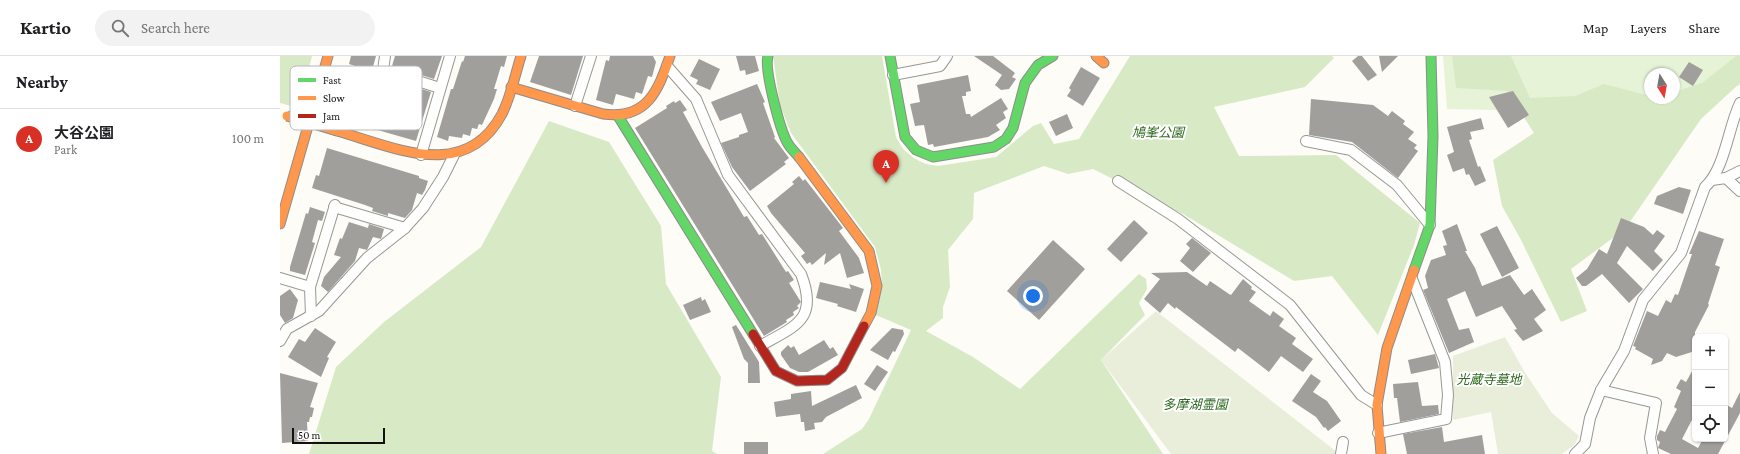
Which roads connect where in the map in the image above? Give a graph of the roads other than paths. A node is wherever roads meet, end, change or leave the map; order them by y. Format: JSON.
{"nodes":[{"id":1,"x":328,"y":56,"type":"edge"},
{"id":2,"x":385,"y":56,"type":"edge"},
{"id":3,"x":450,"y":56,"type":"edge"},
{"id":4,"x":521,"y":56,"type":"edge"},
{"id":5,"x":592,"y":56,"type":"edge"},
{"id":6,"x":768,"y":56,"type":"edge"},
{"id":7,"x":890,"y":56,"type":"edge"},
{"id":8,"x":947,"y":56,"type":"edge"},
{"id":9,"x":1054,"y":56,"type":"edge"},
{"id":10,"x":1096,"y":56,"type":"edge"},
{"id":11,"x":1431,"y":56,"type":"edge"},
{"id":12,"x":669,"y":61,"type":"edge"},
{"id":13,"x":1104,"y":62,"type":"dead end"},
{"id":14,"x":325,"y":66,"type":"edge"},
{"id":15,"x":384,"y":66,"type":"edge"},
{"id":16,"x":893,"y":75,"type":"junction"},
{"id":17,"x":422,"y":82,"type":"edge"},
{"id":18,"x":511,"y":87,"type":"junction"},
{"id":19,"x":440,"y":88,"type":"junction"},
{"id":20,"x":1740,"y":103,"type":"edge"},
{"id":21,"x":575,"y":106,"type":"junction"},
{"id":22,"x":618,"y":116,"type":"junction"},
{"id":23,"x":307,"y":130,"type":"edge"},
{"id":24,"x":334,"y":130,"type":"edge"},
{"id":25,"x":1306,"y":141,"type":"dead end"},
{"id":26,"x":421,"y":155,"type":"junction"},
{"id":27,"x":454,"y":155,"type":"junction"},
{"id":28,"x":1740,"y":171,"type":"edge"},
{"id":29,"x":1726,"y":178,"type":"junction"},
{"id":30,"x":1712,"y":180,"type":"junction"},
{"id":31,"x":1118,"y":181,"type":"dead end"},
{"id":32,"x":1740,"y":191,"type":"edge"},
{"id":33,"x":280,"y":224,"type":"edge"},
{"id":34,"x":1430,"y":225,"type":"junction"},
{"id":35,"x":405,"y":228,"type":"junction"},
{"id":36,"x":280,"y":278,"type":"edge"},
{"id":37,"x":1412,"y":279,"type":"junction"},
{"id":38,"x":310,"y":287,"type":"junction"},
{"id":39,"x":311,"y":316,"type":"junction"},
{"id":40,"x":280,"y":341,"type":"edge"},
{"id":41,"x":760,"y":346,"type":"junction"},
{"id":42,"x":1601,"y":390,"type":"junction"},
{"id":43,"x":1377,"y":405,"type":"junction"},
{"id":44,"x":1378,"y":434,"type":"junction"},
{"id":45,"x":1343,"y":442,"type":"dead end"},
{"id":46,"x":1341,"y":454,"type":"edge"},
{"id":47,"x":1381,"y":454,"type":"edge"},
{"id":48,"x":1575,"y":454,"type":"edge"},
{"id":49,"x":1653,"y":454,"type":"edge"}],
"edges":[{"from":1,"to":14,"type":"street"},
{"from":2,"to":15,"type":"street"},
{"from":3,"to":19,"type":"street"},
{"from":4,"to":18,"type":"street"},
{"from":5,"to":21,"type":"street"},
{"from":6,"to":41,"type":"street"},
{"from":7,"to":16,"type":"street"},
{"from":8,"to":16,"type":"street"},
{"from":9,"to":16,"type":"street"},
{"from":10,"to":13,"type":"street"},
{"from":11,"to":34,"type":"street"},
{"from":12,"to":22,"type":"street"},
{"from":12,"to":41,"type":"street"},
{"from":17,"to":19,"type":"street"},
{"from":18,"to":21,"type":"street"},
{"from":18,"to":27,"type":"street"},
{"from":19,"to":26,"type":"street"},
{"from":20,"to":30,"type":"street"},
{"from":21,"to":22,"type":"street"},
{"from":22,"to":41,"type":"street"},
{"from":23,"to":33,"type":"street"},
{"from":24,"to":26,"type":"street","bridge":true},
{"from":25,"to":34,"type":"street"},
{"from":26,"to":27,"type":"street"},
{"from":27,"to":35,"type":"street"},
{"from":28,"to":29,"type":"street"},
{"from":29,"to":30,"type":"street"},
{"from":29,"to":32,"type":"street"},
{"from":30,"to":42,"type":"street"},
{"from":31,"to":43,"type":"street"},
{"from":34,"to":37,"type":"street"},
{"from":35,"to":38,"type":"street"},
{"from":35,"to":39,"type":"street"},
{"from":36,"to":38,"type":"street"},
{"from":37,"to":43,"type":"street"},
{"from":37,"to":44,"type":"street"},
{"from":38,"to":39,"type":"street"},
{"from":39,"to":40,"type":"street"},
{"from":42,"to":48,"type":"street"},
{"from":42,"to":49,"type":"street"},
{"from":43,"to":44,"type":"street"},
{"from":44,"to":47,"type":"street"},
{"from":45,"to":46,"type":"street"}]}
